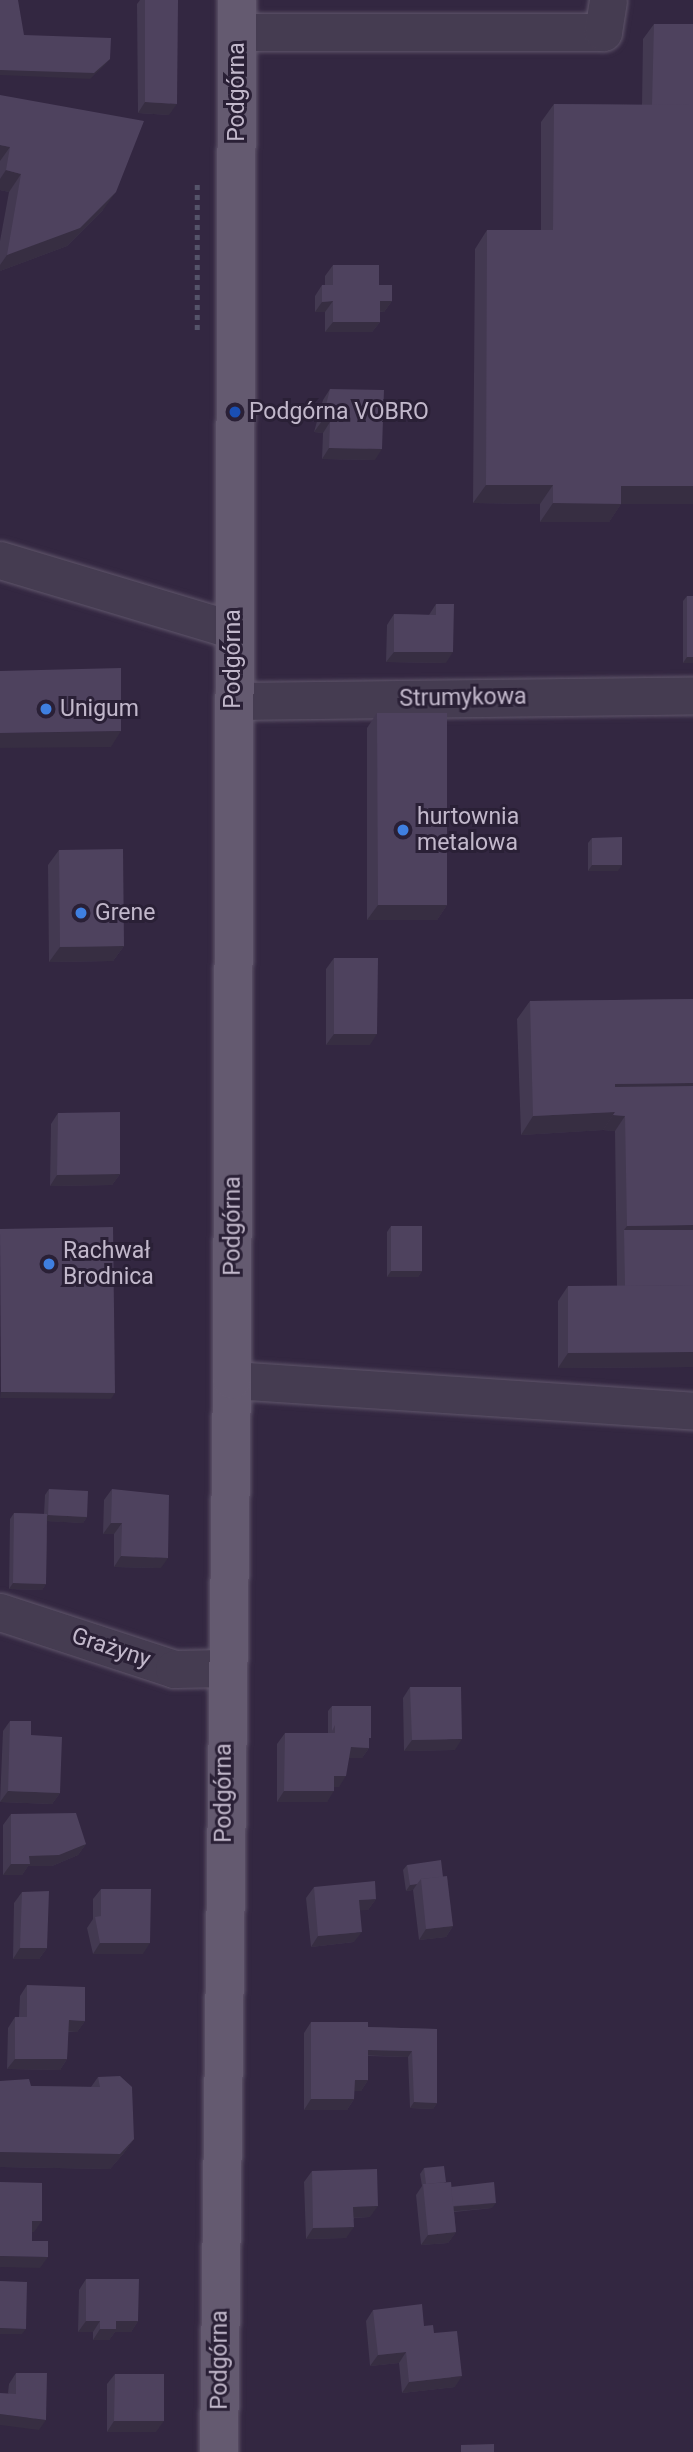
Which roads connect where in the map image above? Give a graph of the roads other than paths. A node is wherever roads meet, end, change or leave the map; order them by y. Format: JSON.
{"nodes":[{"id":1,"x":608,"y":0,"type":"edge"},
{"id":2,"x":237,"y":16,"type":"edge"},
{"id":3,"x":0,"y":560,"type":"edge"},
{"id":4,"x":233,"y":630,"type":"junction"},
{"id":5,"x":693,"y":695,"type":"edge"},
{"id":6,"x":233,"y":701,"type":"junction"},
{"id":7,"x":232,"y":1380,"type":"junction"},
{"id":8,"x":693,"y":1411,"type":"edge"},
{"id":9,"x":0,"y":1612,"type":"edge"},
{"id":10,"x":225,"y":1668,"type":"junction"},
{"id":11,"x":219,"y":2452,"type":"edge"}],
"edges":[{"from":1,"to":2,"type":"street"},
{"from":2,"to":4,"type":"main road","name":"Podgórna"},
{"from":3,"to":4,"type":"street"},
{"from":4,"to":6,"type":"main road","name":"Podgórna"},
{"from":5,"to":6,"type":"street","name":"Strumykowa"},
{"from":6,"to":7,"type":"main road","name":"Podgórna"},
{"from":7,"to":8,"type":"street"},
{"from":7,"to":10,"type":"main road","name":"Podgórna"},
{"from":9,"to":10,"type":"street","name":"Grażyny"},
{"from":10,"to":11,"type":"main road","name":"Podgórna"}]}
